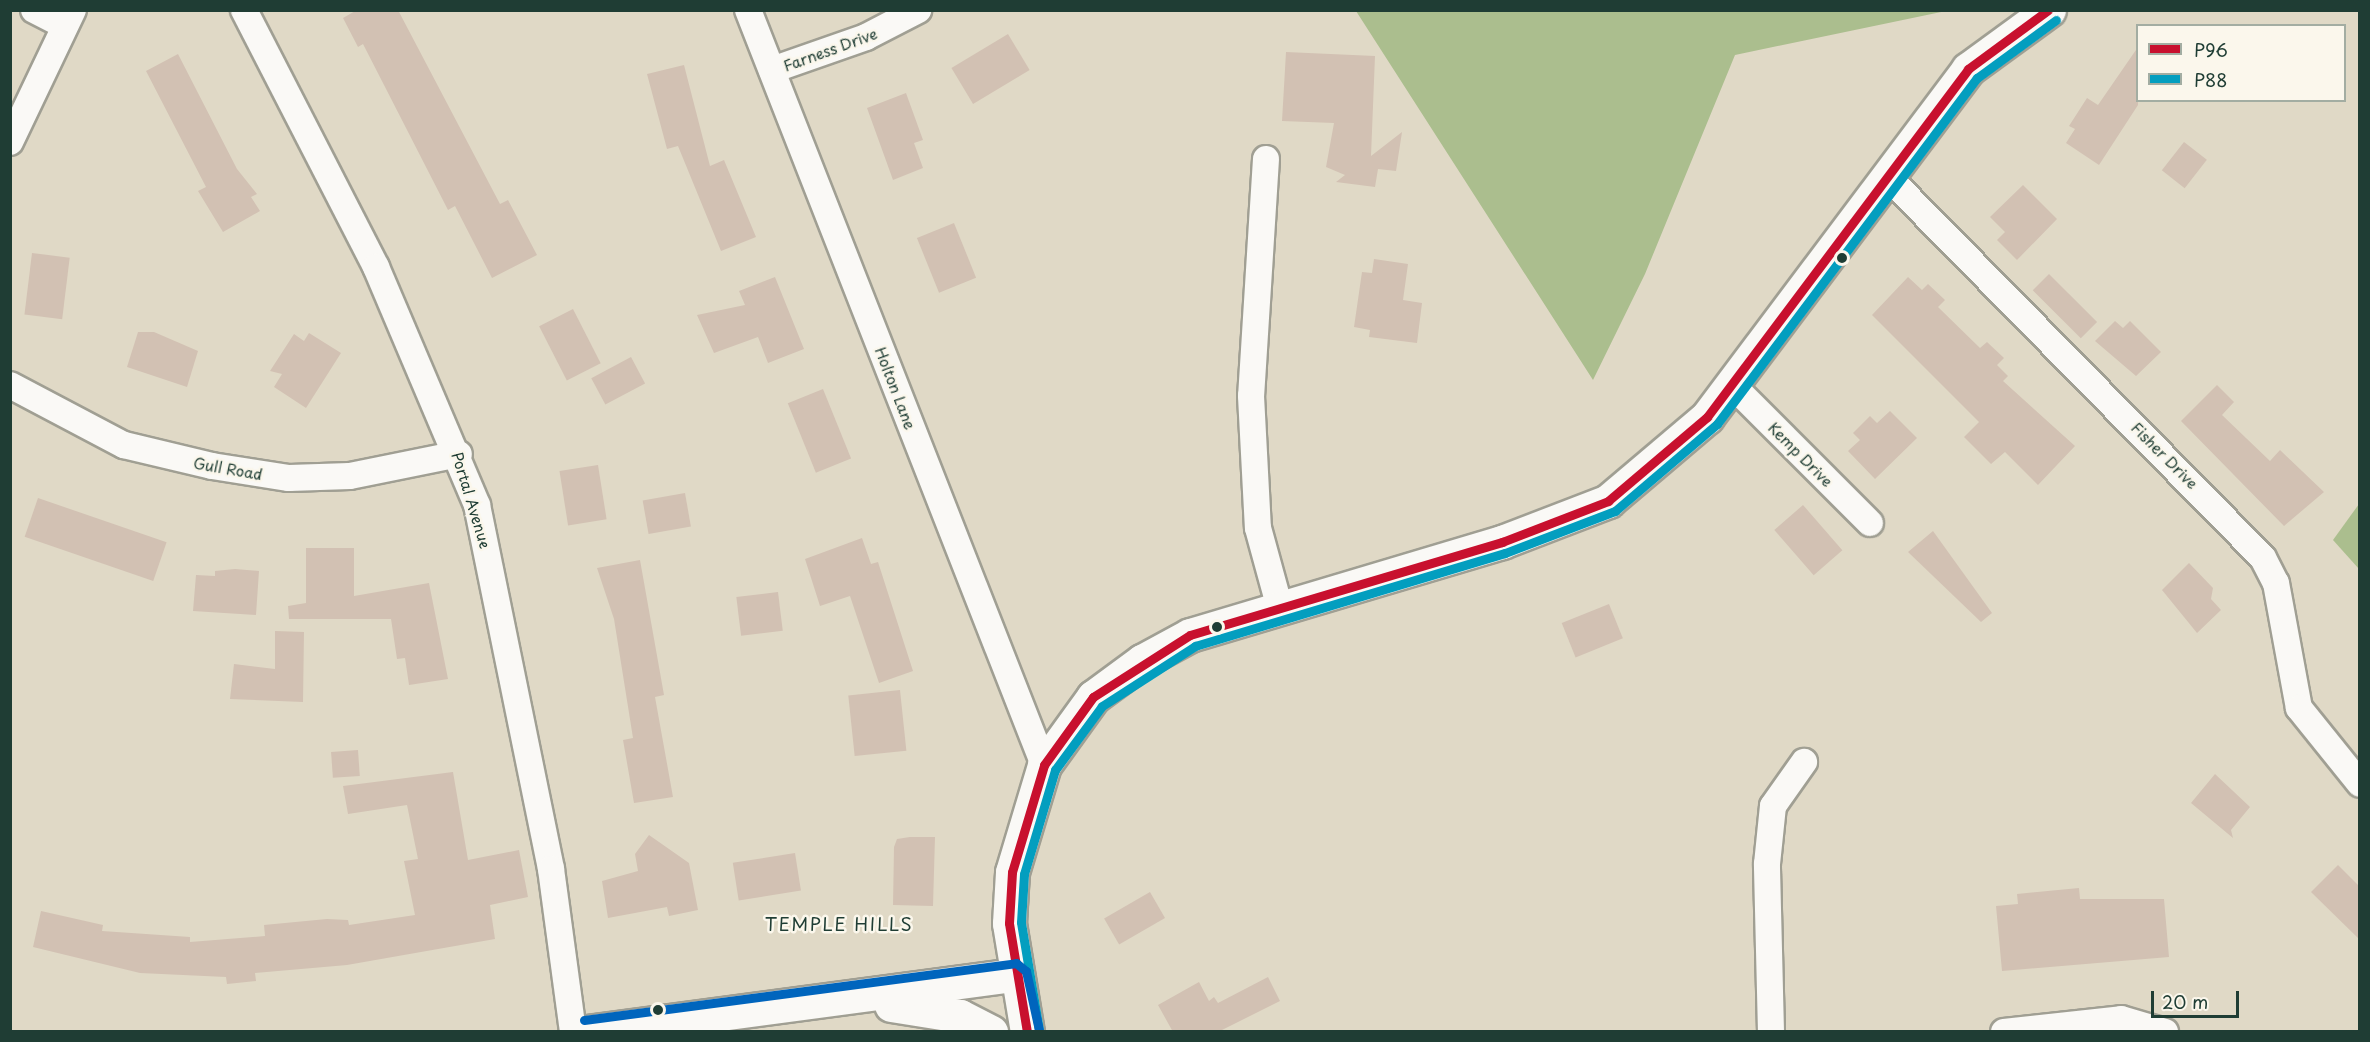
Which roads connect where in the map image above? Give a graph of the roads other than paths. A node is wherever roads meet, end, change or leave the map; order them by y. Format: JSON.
{"nodes":[{"id":1,"x":34,"y":10,"type":"edge"},
{"id":2,"x":244,"y":10,"type":"edge"},
{"id":3,"x":748,"y":10,"type":"edge"},
{"id":4,"x":918,"y":10,"type":"edge"},
{"id":5,"x":2049,"y":10,"type":"edge"},
{"id":6,"x":68,"y":18,"type":"edge"},
{"id":7,"x":772,"y":70,"type":"junction"},
{"id":8,"x":10,"y":142,"type":"edge"},
{"id":9,"x":1266,"y":159,"type":"dead end"},
{"id":10,"x":1886,"y":175,"type":"junction"},
{"id":11,"x":10,"y":385,"type":"edge"},
{"id":12,"x":1732,"y":385,"type":"junction"},
{"id":13,"x":459,"y":454,"type":"junction"},
{"id":14,"x":1870,"y":523,"type":"dead end"},
{"id":15,"x":1279,"y":605,"type":"junction"},
{"id":16,"x":1803,"y":762,"type":"dead end"},
{"id":17,"x":1044,"y":765,"type":"junction"},
{"id":18,"x":2360,"y":784,"type":"edge"},
{"id":19,"x":1015,"y":975,"type":"junction"},
{"id":20,"x":826,"y":1003,"type":"junction"},
{"id":21,"x":573,"y":1032,"type":"edge"},
{"id":22,"x":586,"y":1032,"type":"edge"},
{"id":23,"x":991,"y":1032,"type":"edge"},
{"id":24,"x":1027,"y":1032,"type":"edge"},
{"id":25,"x":1771,"y":1032,"type":"edge"},
{"id":26,"x":2004,"y":1032,"type":"edge"},
{"id":27,"x":2165,"y":1032,"type":"edge"}],
"edges":[{"from":1,"to":6,"type":"street"},
{"from":2,"to":13,"type":"street","name":"Portal Avenue"},
{"from":3,"to":7,"type":"street","name":"Holton Lane"},
{"from":4,"to":7,"type":"street","name":"Farness Drive"},
{"from":5,"to":10,"type":"street"},
{"from":6,"to":8,"type":"street"},
{"from":7,"to":17,"type":"street","name":"Holton Lane"},
{"from":9,"to":15,"type":"street"},
{"from":10,"to":12,"type":"street"},
{"from":10,"to":18,"type":"street","name":"Fisher Drive"},
{"from":11,"to":13,"type":"street","name":"Gull Road"},
{"from":12,"to":14,"type":"street","name":"Kemp Drive"},
{"from":12,"to":15,"type":"street"},
{"from":13,"to":21,"type":"street","name":"Portal Avenue"},
{"from":15,"to":17,"type":"street"},
{"from":16,"to":25,"type":"street"},
{"from":17,"to":19,"type":"street"},
{"from":19,"to":20,"type":"street"},
{"from":19,"to":24,"type":"street"},
{"from":20,"to":22,"type":"street"},
{"from":20,"to":23,"type":"street"},
{"from":26,"to":27,"type":"street"}]}
